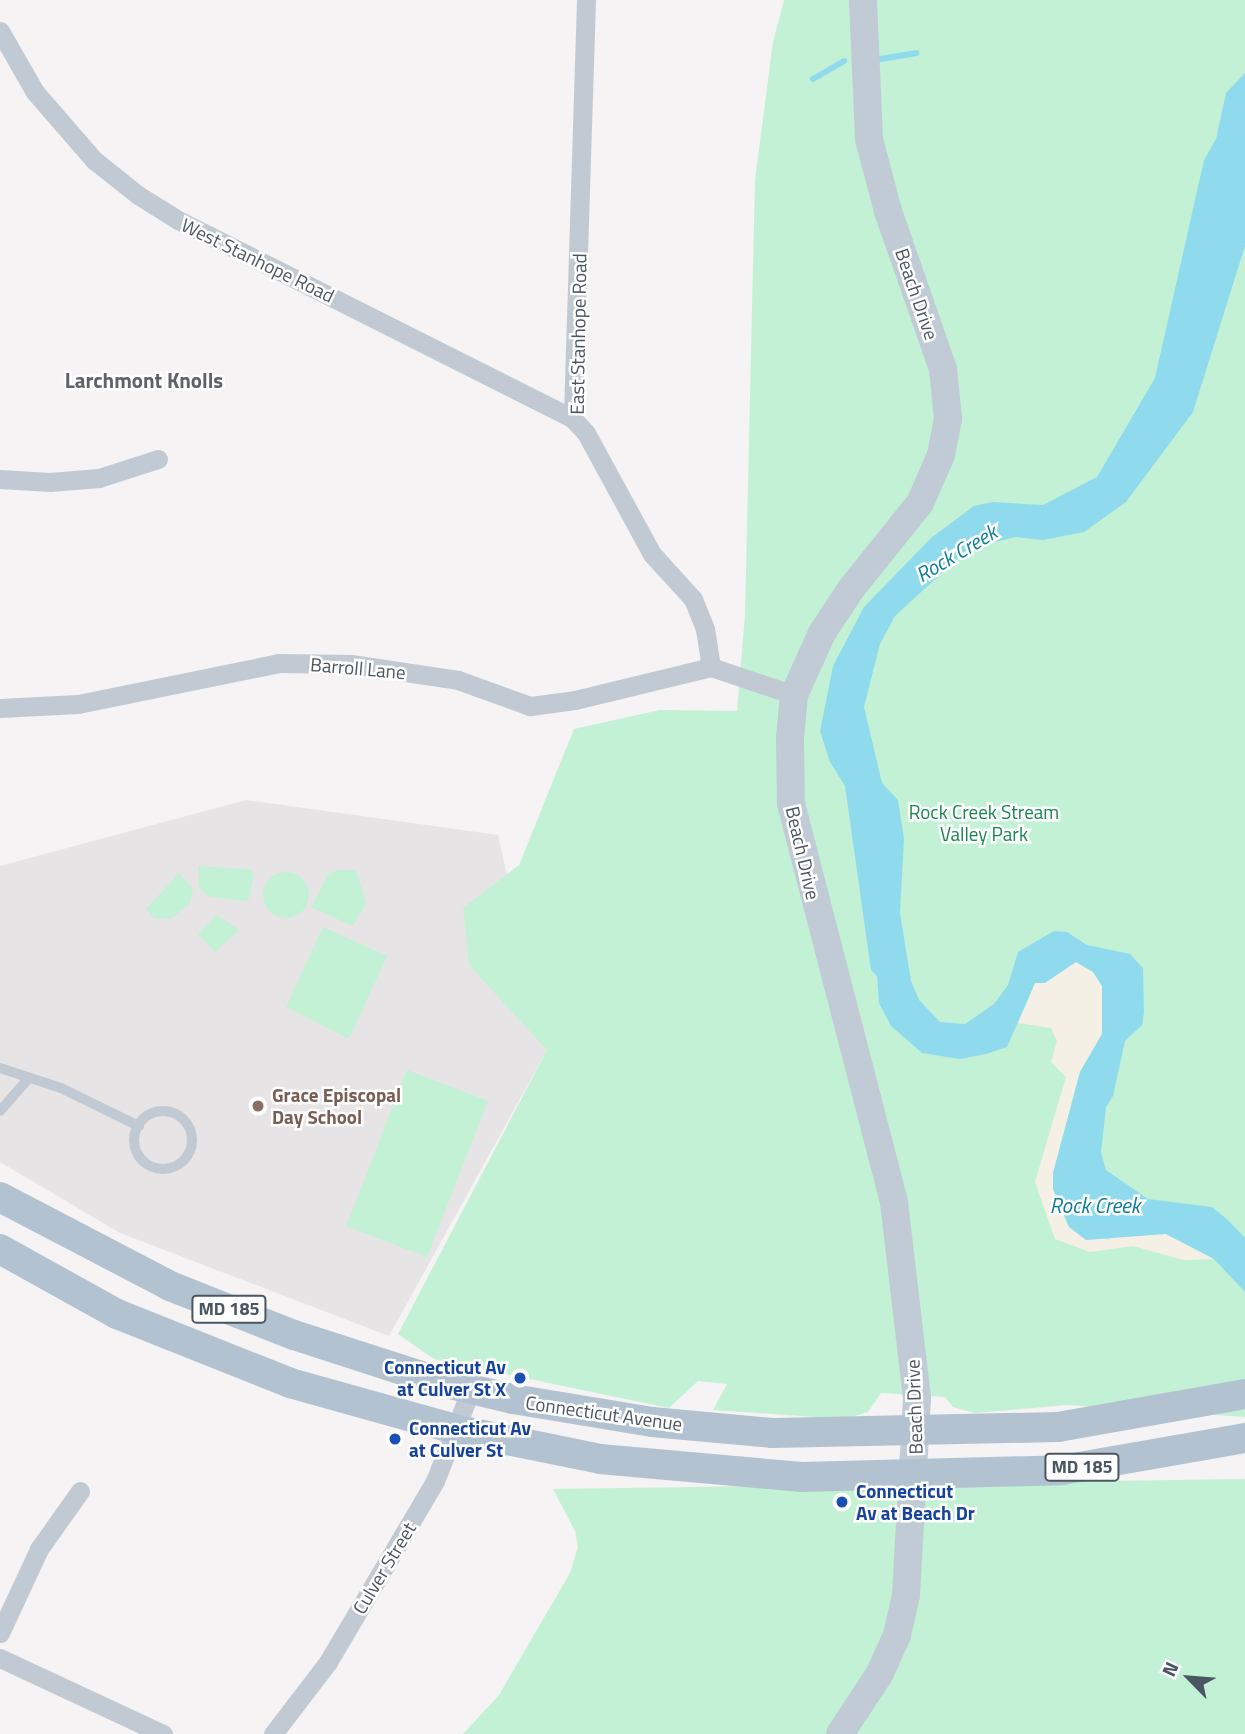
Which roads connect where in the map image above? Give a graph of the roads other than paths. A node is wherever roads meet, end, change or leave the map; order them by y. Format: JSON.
{"nodes":[{"id":1,"x":586,"y":0,"type":"edge"},
{"id":2,"x":863,"y":0,"type":"edge"},
{"id":3,"x":0,"y":31,"type":"edge"},
{"id":4,"x":573,"y":419,"type":"junction"},
{"id":5,"x":158,"y":459,"type":"dead end"},
{"id":6,"x":0,"y":479,"type":"edge"},
{"id":7,"x":711,"y":667,"type":"junction"},
{"id":8,"x":794,"y":695,"type":"junction"},
{"id":9,"x":0,"y":708,"type":"edge"},
{"id":10,"x":0,"y":1068,"type":"edge"},
{"id":11,"x":28,"y":1079,"type":"junction"},
{"id":12,"x":0,"y":1111,"type":"edge"},
{"id":13,"x":139,"y":1126,"type":"junction"},
{"id":14,"x":0,"y":1196,"type":"edge"},
{"id":15,"x":0,"y":1249,"type":"edge"},
{"id":16,"x":471,"y":1389,"type":"junction"},
{"id":17,"x":1245,"y":1394,"type":"edge"},
{"id":18,"x":458,"y":1430,"type":"junction"},
{"id":19,"x":917,"y":1430,"type":"junction"},
{"id":20,"x":1245,"y":1438,"type":"edge"},
{"id":21,"x":916,"y":1474,"type":"junction"},
{"id":22,"x":80,"y":1491,"type":"dead end"},
{"id":23,"x":0,"y":1633,"type":"edge"},
{"id":24,"x":0,"y":1658,"type":"edge"},
{"id":25,"x":163,"y":1734,"type":"edge"},
{"id":26,"x":273,"y":1734,"type":"edge"},
{"id":27,"x":840,"y":1734,"type":"edge"}],
"edges":[{"from":1,"to":4,"type":"street","name":"East Stanhope Road"},
{"from":2,"to":8,"type":"street","name":"Beach Drive"},
{"from":3,"to":4,"type":"street","name":"West Stanhope Road"},
{"from":4,"to":7,"type":"street","name":"East Stanhope Road"},
{"from":5,"to":6,"type":"street"},
{"from":7,"to":8,"type":"street"},
{"from":7,"to":9,"type":"street","name":"Barroll Lane"},
{"from":8,"to":19,"type":"street","name":"Beach Drive"},
{"from":10,"to":11,"type":"lane"},
{"from":11,"to":12,"type":"lane"},
{"from":11,"to":13,"type":"lane"},
{"from":13,"to":13,"type":"lane"},
{"from":14,"to":16,"type":"main road","name":"Connecticut Avenue","number":"MD 185"},
{"from":15,"to":18,"type":"main road","number":"MD 185"},
{"from":16,"to":18,"type":"street","name":"Culver Street"},
{"from":16,"to":19,"type":"main road","name":"Connecticut Avenue","number":"MD 185"},
{"from":17,"to":19,"type":"main road","name":"Connecticut Avenue","number":"MD 185"},
{"from":18,"to":21,"type":"main road","number":"MD 185"},
{"from":18,"to":26,"type":"street","name":"Culver Street"},
{"from":19,"to":21,"type":"street","name":"Beach Drive"},
{"from":20,"to":21,"type":"main road","number":"MD 185"},
{"from":21,"to":27,"type":"street","name":"Beach Drive"},
{"from":22,"to":23,"type":"street"},
{"from":24,"to":25,"type":"street"}]}
